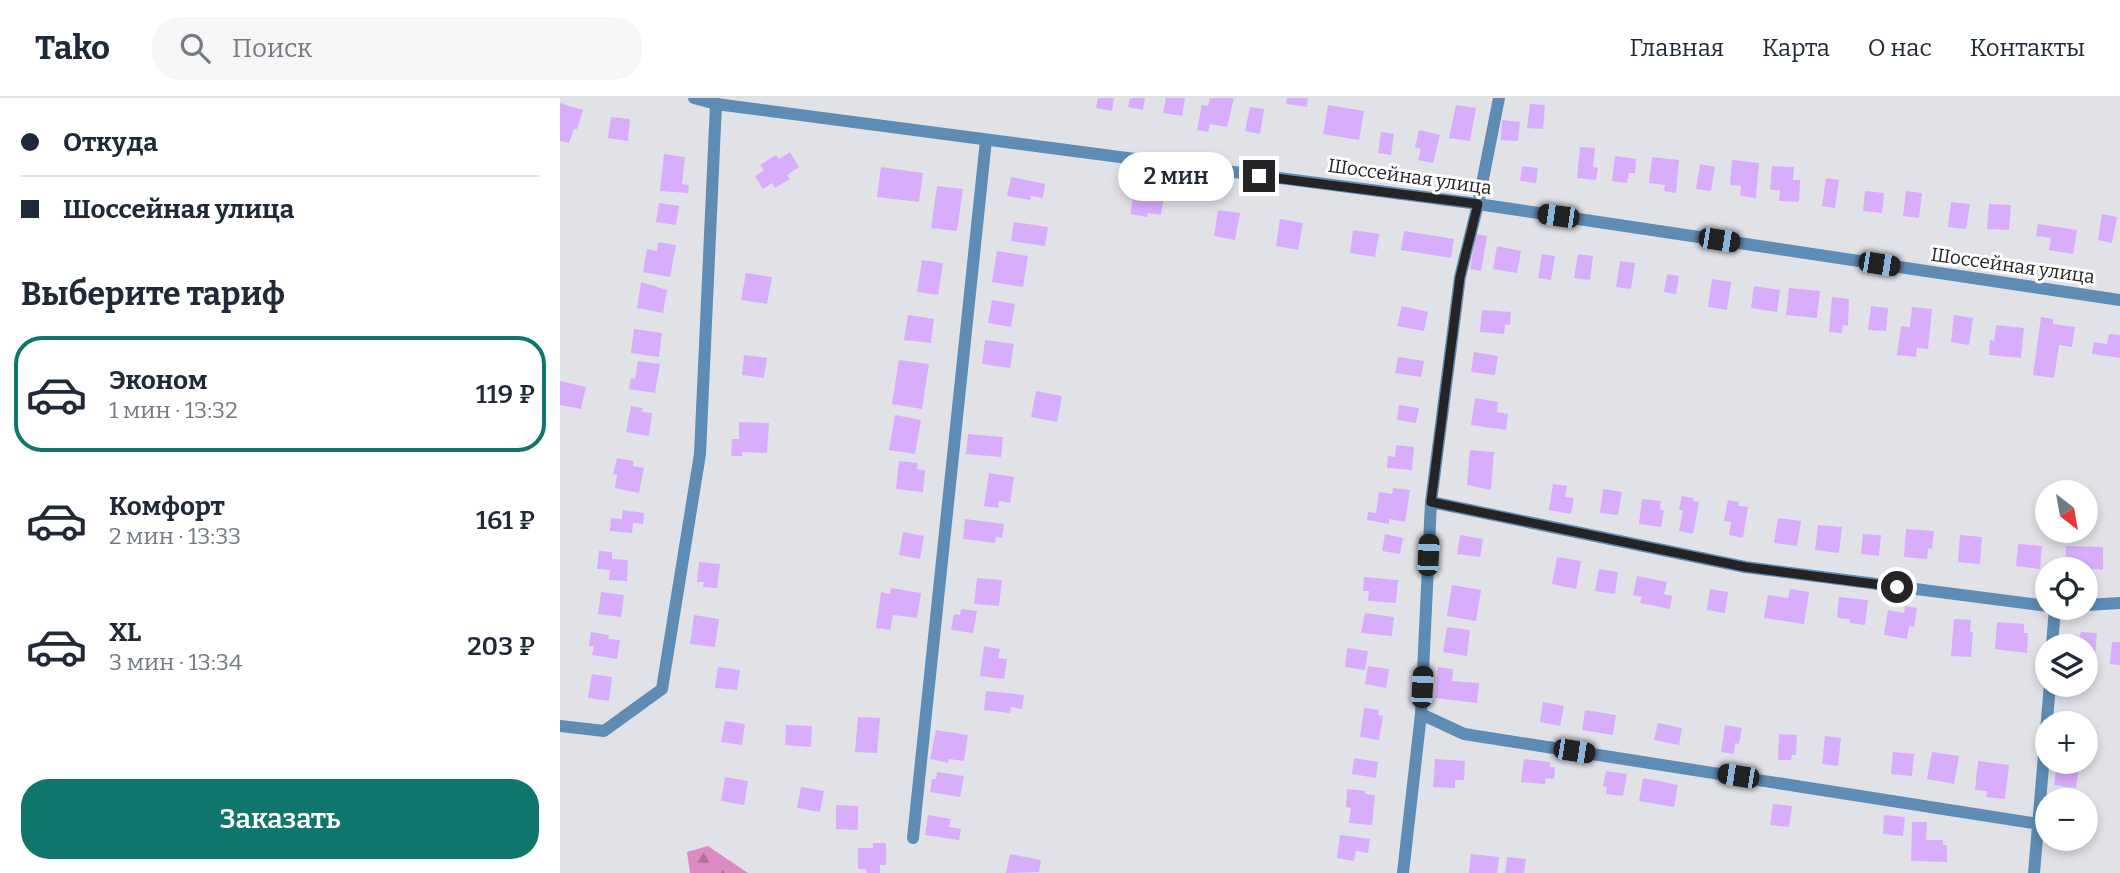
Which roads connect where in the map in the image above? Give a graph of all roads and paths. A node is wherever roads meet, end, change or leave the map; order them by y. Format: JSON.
{"nodes":[{"id":1,"x":694,"y":98,"type":"edge"},
{"id":2,"x":1499,"y":98,"type":"edge"},
{"id":3,"x":715,"y":101,"type":"edge"},
{"id":4,"x":986,"y":140,"type":"junction"},
{"id":5,"x":1478,"y":204,"type":"junction"},
{"id":6,"x":2120,"y":300,"type":"edge"},
{"id":7,"x":1431,"y":502,"type":"junction"},
{"id":8,"x":2120,"y":603,"type":"edge"},
{"id":9,"x":2035,"y":604,"type":"edge"},
{"id":10,"x":2098,"y":604,"type":"edge"},
{"id":11,"x":2049,"y":697,"type":"edge"},
{"id":12,"x":1421,"y":714,"type":"junction"},
{"id":13,"x":560,"y":726,"type":"edge"},
{"id":14,"x":2042,"y":788,"type":"edge"},
{"id":15,"x":2035,"y":823,"type":"edge"},
{"id":16,"x":913,"y":838,"type":"dead end"},
{"id":17,"x":2036,"y":851,"type":"edge"},
{"id":18,"x":1403,"y":873,"type":"edge"},
{"id":19,"x":2034,"y":873,"type":"edge"}],
"edges":[{"from":1,"to":3,"type":"street","name":"Шоссейная улица"},
{"from":2,"to":5,"type":"street"},
{"from":3,"to":4,"type":"street","name":"Шоссейная улица"},
{"from":3,"to":13,"type":"street"},
{"from":4,"to":5,"type":"street","name":"Шоссейная улица"},
{"from":4,"to":16,"type":"street"},
{"from":5,"to":6,"type":"street","name":"Шоссейная улица"},
{"from":5,"to":7,"type":"street"},
{"from":7,"to":9,"type":"street"},
{"from":7,"to":12,"type":"street"},
{"from":8,"to":10,"type":"street"},
{"from":11,"to":14,"type":"street"},
{"from":12,"to":15,"type":"street"},
{"from":12,"to":18,"type":"street"},
{"from":17,"to":19,"type":"street"}]}
